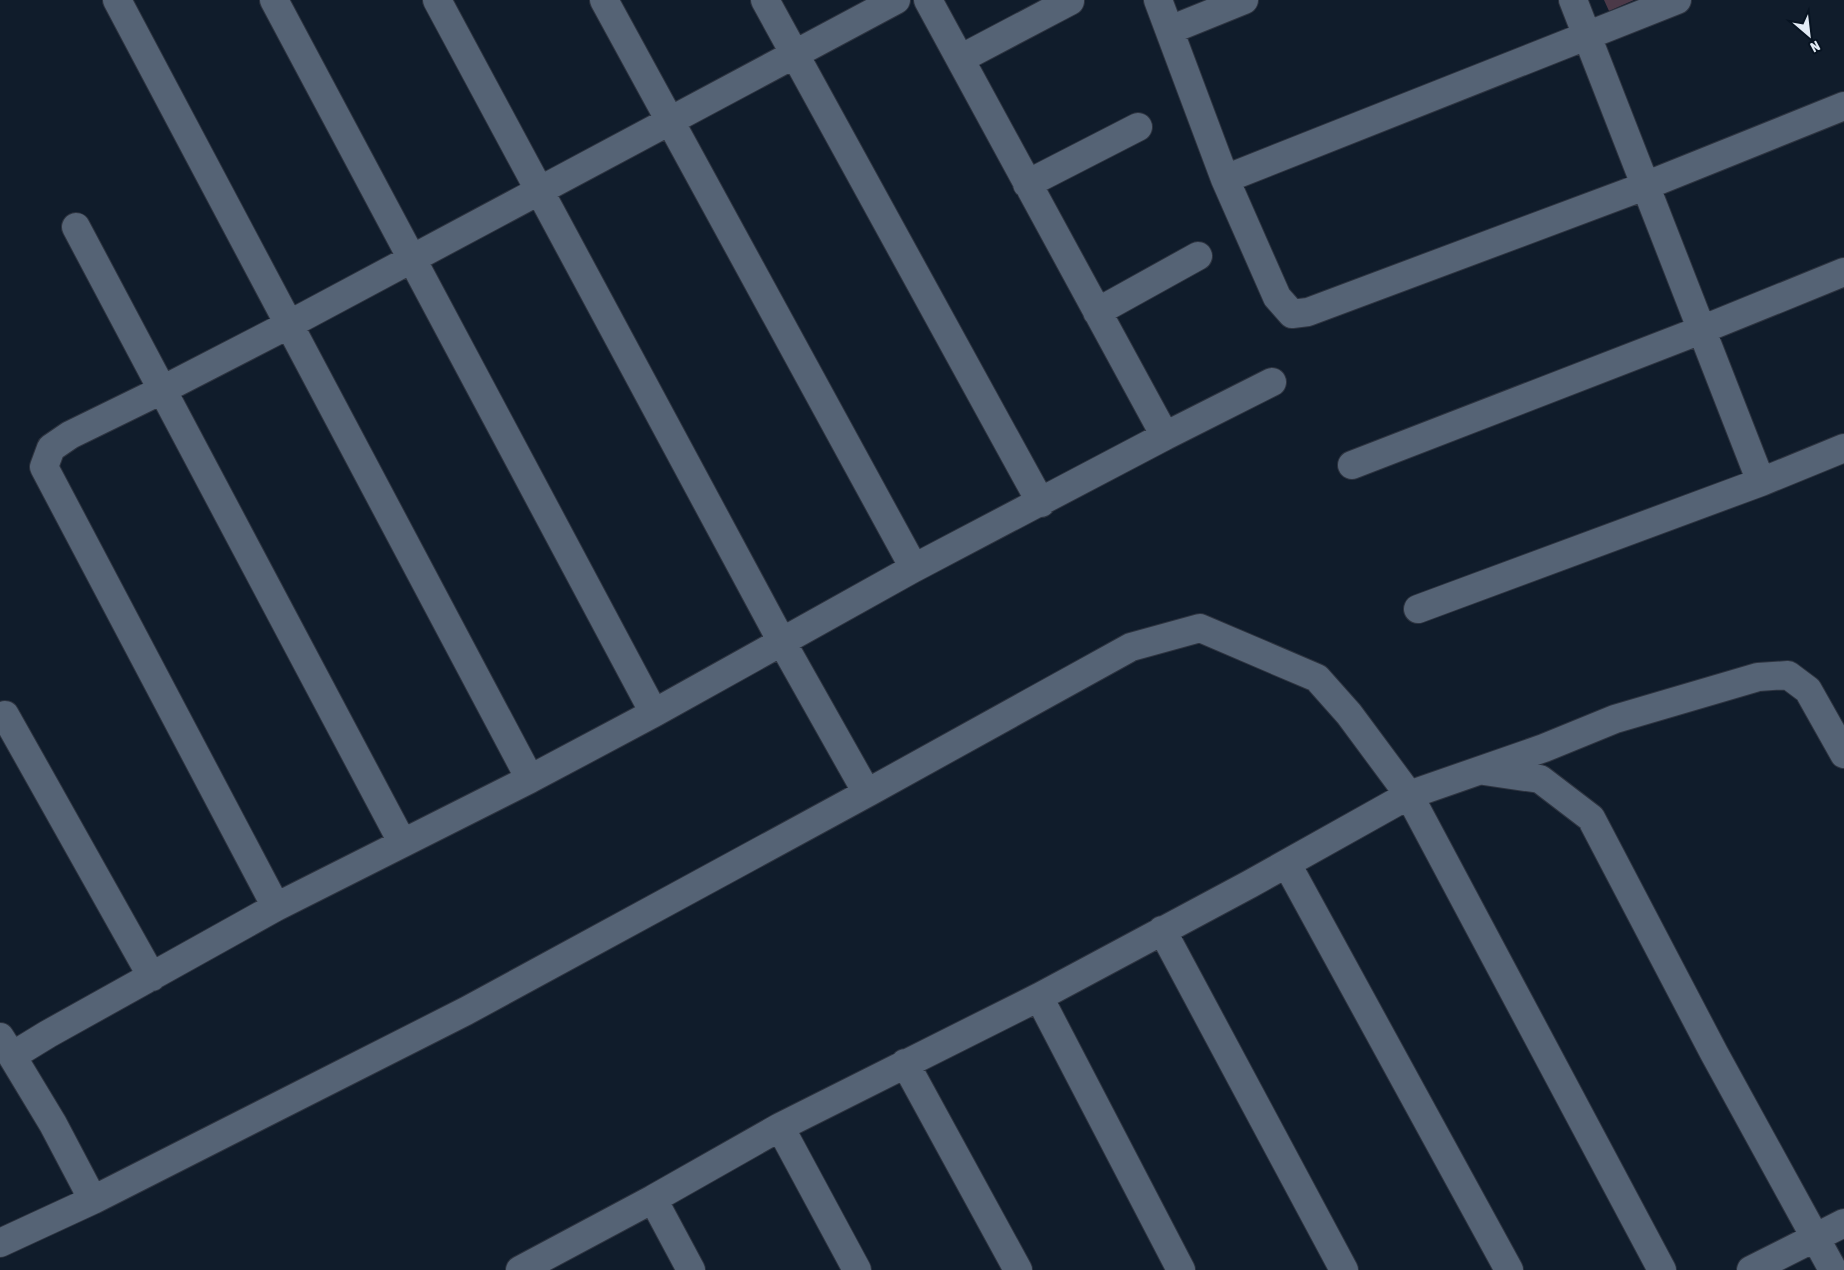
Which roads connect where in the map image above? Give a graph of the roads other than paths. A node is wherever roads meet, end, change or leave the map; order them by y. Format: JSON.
{"nodes":[{"id":1,"x":117,"y":0,"type":"edge"},
{"id":2,"x":274,"y":0,"type":"edge"},
{"id":3,"x":437,"y":0,"type":"edge"},
{"id":4,"x":604,"y":0,"type":"edge"},
{"id":5,"x":765,"y":0,"type":"edge"},
{"id":6,"x":896,"y":0,"type":"edge"},
{"id":7,"x":928,"y":0,"type":"edge"},
{"id":8,"x":1158,"y":0,"type":"edge"},
{"id":9,"x":1244,"y":0,"type":"edge"},
{"id":10,"x":1573,"y":0,"type":"edge"},
{"id":11,"x":1677,"y":0,"type":"edge"},
{"id":12,"x":1070,"y":2,"type":"dead end"},
{"id":13,"x":1170,"y":30,"type":"junction"},
{"id":14,"x":1587,"y":35,"type":"junction"},
{"id":15,"x":794,"y":56,"type":"junction"},
{"id":16,"x":960,"y":59,"type":"junction"},
{"id":17,"x":1844,"y":106,"type":"edge"},
{"id":18,"x":669,"y":122,"type":"junction"},
{"id":19,"x":1138,"y":127,"type":"dead end"},
{"id":20,"x":1225,"y":178,"type":"junction"},
{"id":21,"x":1027,"y":184,"type":"junction"},
{"id":22,"x":1645,"y":186,"type":"junction"},
{"id":23,"x":539,"y":190,"type":"junction"},
{"id":24,"x":76,"y":227,"type":"dead end"},
{"id":25,"x":1198,"y":256,"type":"dead end"},
{"id":26,"x":413,"y":258,"type":"junction"},
{"id":27,"x":1844,"y":272,"type":"edge"},
{"id":28,"x":1096,"y":312,"type":"junction"},
{"id":29,"x":288,"y":325,"type":"junction"},
{"id":30,"x":1701,"y":330,"type":"junction"},
{"id":31,"x":1272,"y":382,"type":"dead end"},
{"id":32,"x":162,"y":390,"type":"junction"},
{"id":33,"x":1165,"y":436,"type":"junction"},
{"id":34,"x":1844,"y":448,"type":"edge"},
{"id":35,"x":1352,"y":465,"type":"dead end"},
{"id":36,"x":1761,"y":482,"type":"junction"},
{"id":37,"x":1042,"y":503,"type":"junction"},
{"id":38,"x":914,"y":568,"type":"junction"},
{"id":39,"x":1418,"y":609,"type":"dead end"},
{"id":40,"x":782,"y":642,"type":"junction"},
{"id":41,"x":654,"y":713,"type":"junction"},
{"id":42,"x":5,"y":715,"type":"dead end"},
{"id":43,"x":1844,"y":754,"type":"edge"},
{"id":44,"x":1480,"y":770,"type":"junction"},
{"id":45,"x":530,"y":779,"type":"junction"},
{"id":46,"x":867,"y":793,"type":"junction"},
{"id":47,"x":1409,"y":796,"type":"junction"},
{"id":48,"x":402,"y":842,"type":"junction"},
{"id":49,"x":1287,"y":864,"type":"junction"},
{"id":50,"x":276,"y":907,"type":"junction"},
{"id":51,"x":1162,"y":930,"type":"junction"},
{"id":52,"x":152,"y":977,"type":"junction"},
{"id":53,"x":1039,"y":997,"type":"junction"},
{"id":54,"x":6,"y":1046,"type":"edge"},
{"id":55,"x":905,"y":1063,"type":"junction"},
{"id":56,"x":780,"y":1127,"type":"junction"},
{"id":57,"x":653,"y":1199,"type":"junction"},
{"id":58,"x":93,"y":1200,"type":"junction"},
{"id":59,"x":1844,"y":1223,"type":"edge"},
{"id":60,"x":1814,"y":1238,"type":"junction"},
{"id":61,"x":0,"y":1243,"type":"edge"},
{"id":62,"x":526,"y":1269,"type":"edge"},
{"id":63,"x":691,"y":1270,"type":"edge"},
{"id":64,"x":857,"y":1270,"type":"edge"},
{"id":65,"x":1018,"y":1270,"type":"edge"},
{"id":66,"x":1181,"y":1270,"type":"edge"},
{"id":67,"x":1344,"y":1270,"type":"edge"},
{"id":68,"x":1508,"y":1270,"type":"edge"},
{"id":69,"x":1662,"y":1270,"type":"edge"},
{"id":70,"x":1751,"y":1270,"type":"edge"},
{"id":71,"x":1833,"y":1270,"type":"edge"}],
"edges":[{"from":1,"to":29,"type":"street"},
{"from":2,"to":26,"type":"street"},
{"from":3,"to":23,"type":"street"},
{"from":4,"to":18,"type":"street"},
{"from":5,"to":15,"type":"street"},
{"from":6,"to":15,"type":"street"},
{"from":7,"to":16,"type":"street"},
{"from":8,"to":13,"type":"street"},
{"from":9,"to":13,"type":"street"},
{"from":10,"to":14,"type":"street"},
{"from":11,"to":14,"type":"street"},
{"from":12,"to":16,"type":"street"},
{"from":13,"to":20,"type":"street"},
{"from":14,"to":20,"type":"street"},
{"from":14,"to":22,"type":"street"},
{"from":15,"to":18,"type":"street"},
{"from":15,"to":37,"type":"street"},
{"from":16,"to":21,"type":"street"},
{"from":17,"to":22,"type":"street"},
{"from":18,"to":23,"type":"street"},
{"from":18,"to":38,"type":"street"},
{"from":19,"to":21,"type":"street"},
{"from":20,"to":22,"type":"street"},
{"from":21,"to":28,"type":"street"},
{"from":22,"to":30,"type":"street"},
{"from":23,"to":26,"type":"street"},
{"from":23,"to":40,"type":"street"},
{"from":24,"to":32,"type":"street"},
{"from":25,"to":28,"type":"street"},
{"from":26,"to":29,"type":"street"},
{"from":26,"to":41,"type":"street"},
{"from":27,"to":30,"type":"street"},
{"from":28,"to":33,"type":"street"},
{"from":29,"to":32,"type":"street"},
{"from":29,"to":45,"type":"street"},
{"from":30,"to":35,"type":"street"},
{"from":30,"to":36,"type":"street"},
{"from":31,"to":33,"type":"street"},
{"from":32,"to":48,"type":"street"},
{"from":32,"to":50,"type":"street"},
{"from":33,"to":37,"type":"street"},
{"from":34,"to":36,"type":"street"},
{"from":36,"to":39,"type":"street"},
{"from":37,"to":38,"type":"street"},
{"from":38,"to":40,"type":"street"},
{"from":40,"to":41,"type":"street"},
{"from":40,"to":46,"type":"street"},
{"from":41,"to":45,"type":"street"},
{"from":42,"to":52,"type":"street"},
{"from":43,"to":44,"type":"street"},
{"from":44,"to":47,"type":"street"},
{"from":44,"to":60,"type":"street"},
{"from":45,"to":48,"type":"street"},
{"from":46,"to":47,"type":"street"},
{"from":46,"to":58,"type":"street"},
{"from":47,"to":49,"type":"street"},
{"from":47,"to":69,"type":"street"},
{"from":48,"to":50,"type":"street"},
{"from":49,"to":51,"type":"street"},
{"from":49,"to":68,"type":"street"},
{"from":50,"to":52,"type":"street"},
{"from":51,"to":53,"type":"street"},
{"from":51,"to":67,"type":"street"},
{"from":52,"to":54,"type":"street"},
{"from":53,"to":55,"type":"street"},
{"from":53,"to":66,"type":"street"},
{"from":54,"to":58,"type":"street"},
{"from":55,"to":56,"type":"street"},
{"from":55,"to":65,"type":"street"},
{"from":56,"to":57,"type":"street"},
{"from":56,"to":64,"type":"street"},
{"from":57,"to":62,"type":"street"},
{"from":57,"to":63,"type":"street"},
{"from":58,"to":61,"type":"street"},
{"from":59,"to":60,"type":"street"},
{"from":60,"to":70,"type":"street"},
{"from":60,"to":71,"type":"street"}]}
